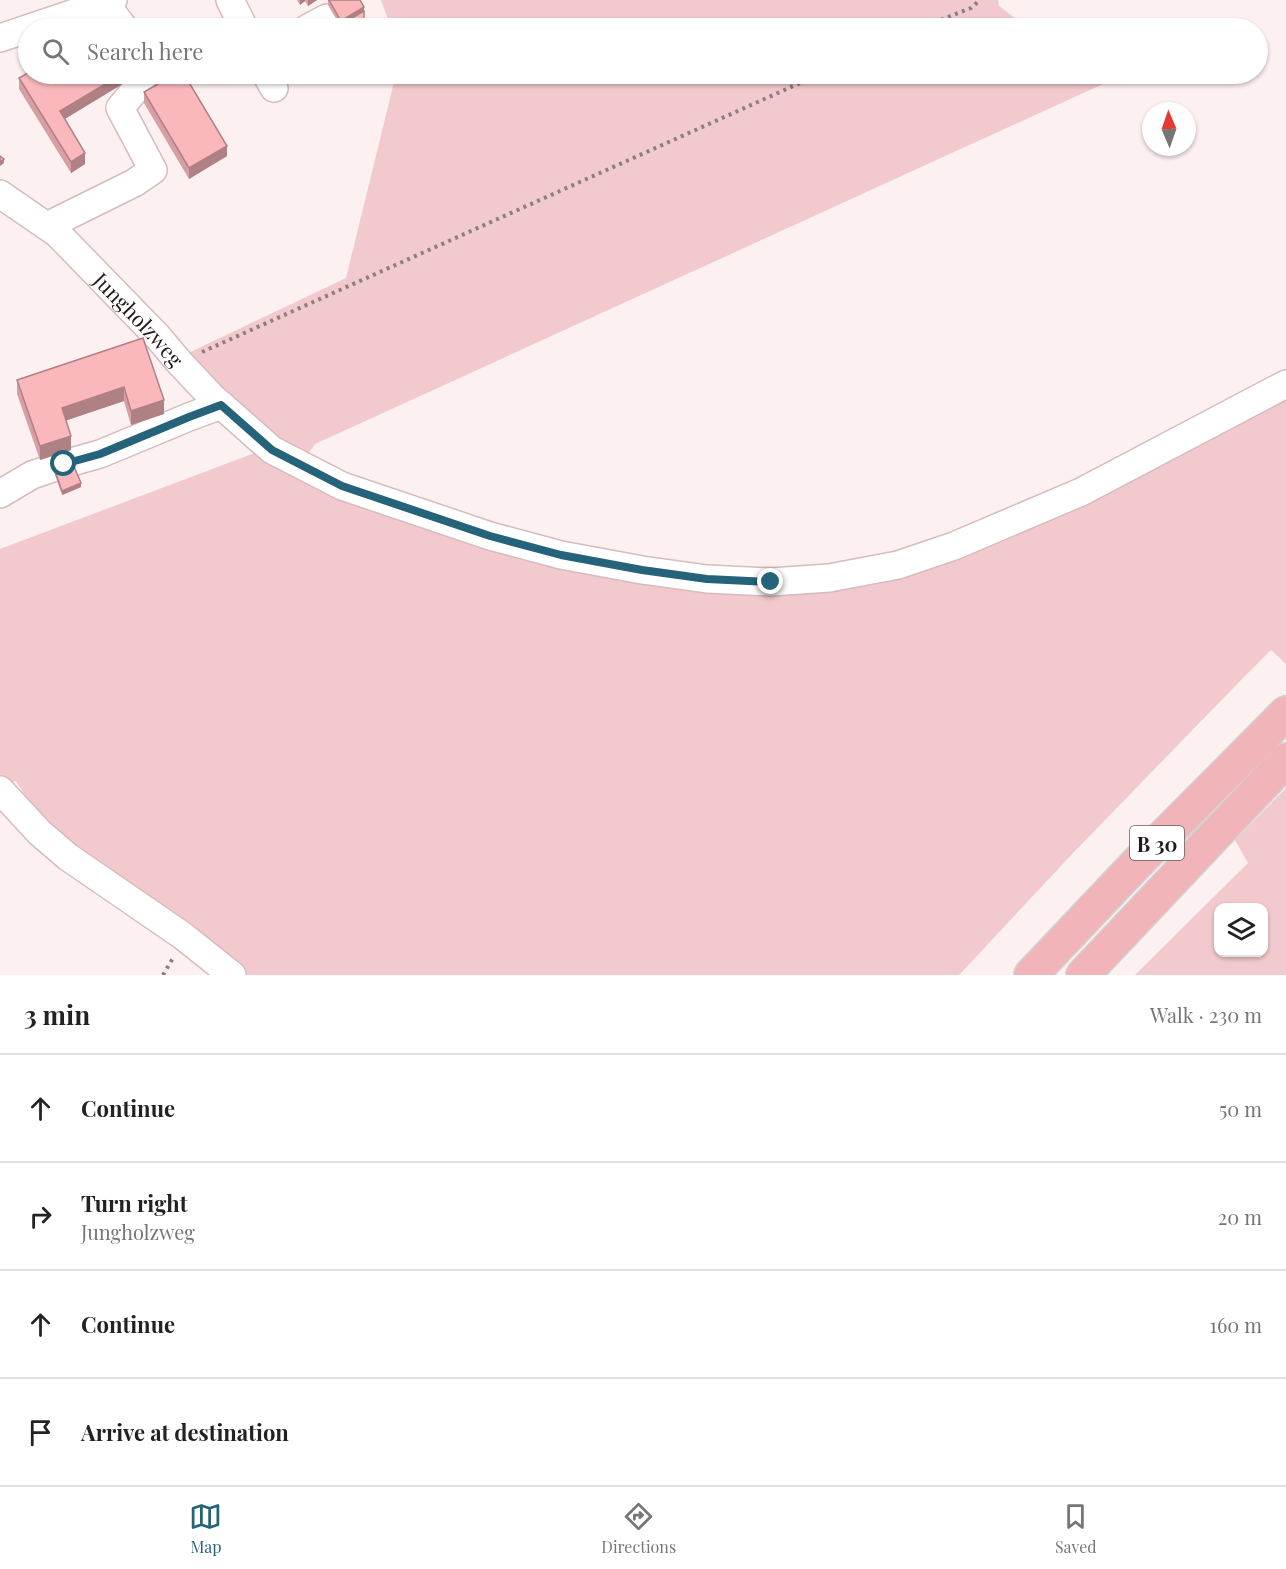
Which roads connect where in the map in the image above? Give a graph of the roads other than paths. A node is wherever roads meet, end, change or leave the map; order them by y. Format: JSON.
{"nodes":[{"id":1,"x":230,"y":0,"type":"edge"},
{"id":2,"x":109,"y":1,"type":"edge"},
{"id":3,"x":59,"y":18,"type":"edge"},
{"id":4,"x":118,"y":18,"type":"edge"},
{"id":5,"x":239,"y":18,"type":"edge"},
{"id":6,"x":18,"y":32,"type":"edge"},
{"id":7,"x":0,"y":38,"type":"edge"},
{"id":8,"x":140,"y":84,"type":"edge"},
{"id":9,"x":0,"y":194,"type":"edge"},
{"id":10,"x":47,"y":226,"type":"junction"},
{"id":11,"x":1286,"y":384,"type":"edge"},
{"id":12,"x":221,"y":405,"type":"junction"},
{"id":13,"x":0,"y":494,"type":"edge"},
{"id":14,"x":1286,"y":713,"type":"edge"},
{"id":15,"x":1286,"y":760,"type":"edge"},
{"id":16,"x":0,"y":790,"type":"edge"},
{"id":17,"x":232,"y":975,"type":"edge"},
{"id":18,"x":1031,"y":975,"type":"edge"},
{"id":19,"x":1083,"y":975,"type":"edge"}],
"edges":[{"from":1,"to":5,"type":"street"},
{"from":2,"to":3,"type":"street"},
{"from":2,"to":4,"type":"street"},
{"from":6,"to":7,"type":"street"},
{"from":8,"to":10,"type":"street"},
{"from":9,"to":10,"type":"street","name":"Jungholzweg"},
{"from":10,"to":12,"type":"street","name":"Jungholzweg"},
{"from":11,"to":12,"type":"street","name":"Jungholzweg"},
{"from":12,"to":13,"type":"street"},
{"from":14,"to":18,"type":"highway","number":"B 30"},
{"from":15,"to":19,"type":"highway","number":"B 30"},
{"from":16,"to":17,"type":"street"}]}
